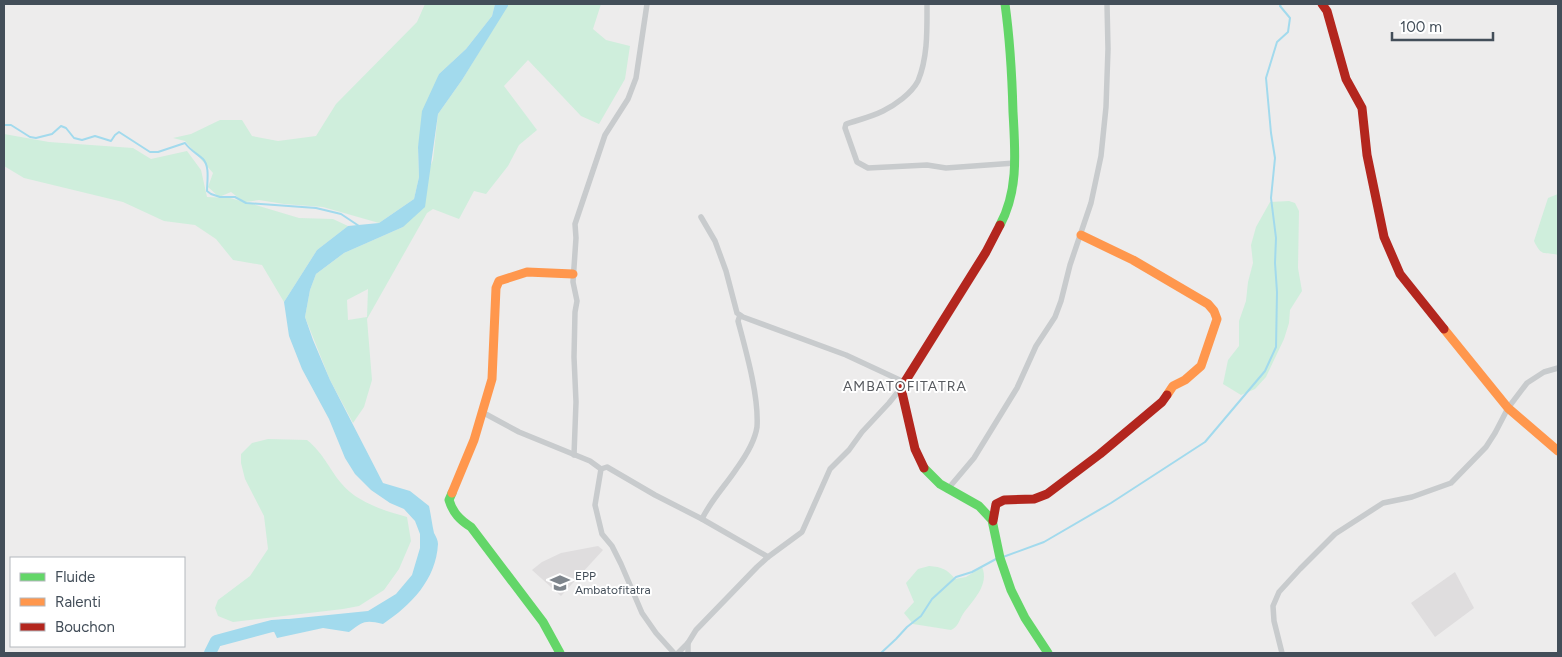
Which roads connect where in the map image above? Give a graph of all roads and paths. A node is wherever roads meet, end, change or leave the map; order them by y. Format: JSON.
{"nodes":[{"id":1,"x":647,"y":4,"type":"edge"},
{"id":2,"x":927,"y":4,"type":"edge"},
{"id":3,"x":1005,"y":4,"type":"edge"},
{"id":4,"x":1107,"y":4,"type":"edge"},
{"id":5,"x":1322,"y":4,"type":"edge"},
{"id":6,"x":1015,"y":162,"type":"junction"},
{"id":7,"x":701,"y":217,"type":"dead end"},
{"id":8,"x":1081,"y":235,"type":"junction"},
{"id":9,"x":573,"y":274,"type":"junction"},
{"id":10,"x":740,"y":315,"type":"junction"},
{"id":11,"x":1558,"y":368,"type":"edge"},
{"id":12,"x":902,"y":385,"type":"junction"},
{"id":13,"x":1508,"y":408,"type":"junction"},
{"id":14,"x":482,"y":412,"type":"junction"},
{"id":15,"x":1558,"y":451,"type":"edge"},
{"id":16,"x":574,"y":455,"type":"junction"},
{"id":17,"x":601,"y":469,"type":"junction"},
{"id":18,"x":947,"y":490,"type":"junction"},
{"id":19,"x":702,"y":518,"type":"junction"},
{"id":20,"x":992,"y":521,"type":"junction"},
{"id":21,"x":768,"y":557,"type":"junction"},
{"id":22,"x":688,"y":643,"type":"junction"},
{"id":23,"x":560,"y":653,"type":"edge"},
{"id":24,"x":676,"y":653,"type":"edge"},
{"id":25,"x":688,"y":653,"type":"edge"},
{"id":26,"x":1048,"y":653,"type":"edge"},
{"id":27,"x":1282,"y":653,"type":"edge"}],
"edges":[{"from":1,"to":9,"type":"street"},
{"from":2,"to":6,"type":"street"},
{"from":3,"to":6,"type":"street"},
{"from":4,"to":8,"type":"street"},
{"from":5,"to":13,"type":"street"},
{"from":6,"to":12,"type":"street"},
{"from":7,"to":10,"type":"street"},
{"from":8,"to":18,"type":"street"},
{"from":8,"to":20,"type":"street"},
{"from":9,"to":14,"type":"street"},
{"from":9,"to":16,"type":"street"},
{"from":10,"to":12,"type":"street"},
{"from":10,"to":19,"type":"street"},
{"from":11,"to":13,"type":"street"},
{"from":12,"to":18,"type":"street"},
{"from":12,"to":21,"type":"street"},
{"from":13,"to":15,"type":"street"},
{"from":13,"to":27,"type":"street"},
{"from":14,"to":16,"type":"street"},
{"from":14,"to":23,"type":"street"},
{"from":16,"to":17,"type":"street"},
{"from":17,"to":19,"type":"street"},
{"from":17,"to":24,"type":"street"},
{"from":18,"to":20,"type":"street"},
{"from":19,"to":21,"type":"street"},
{"from":20,"to":26,"type":"street"},
{"from":21,"to":22,"type":"street"},
{"from":22,"to":24,"type":"street"},
{"from":22,"to":25,"type":"street"}]}
